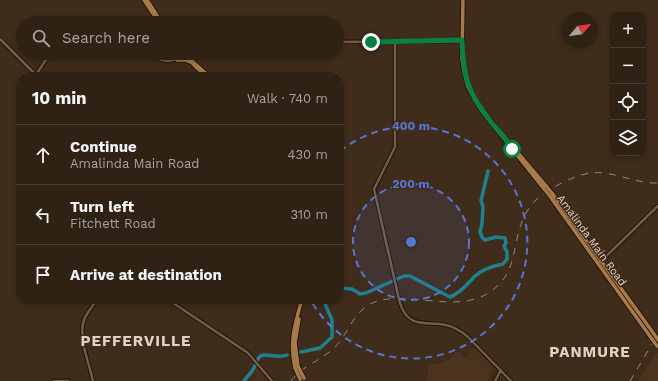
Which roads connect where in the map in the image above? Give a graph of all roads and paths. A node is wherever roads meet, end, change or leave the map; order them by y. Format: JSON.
{"nodes":[{"id":1,"x":146,"y":0,"type":"edge"},
{"id":2,"x":463,"y":0,"type":"edge"},
{"id":3,"x":156,"y":16,"type":"edge"},
{"id":4,"x":0,"y":39,"type":"edge"},
{"id":5,"x":462,"y":40,"type":"junction"},
{"id":6,"x":395,"y":41,"type":"junction"},
{"id":7,"x":344,"y":42,"type":"edge"},
{"id":8,"x":16,"y":55,"type":"edge"},
{"id":9,"x":21,"y":60,"type":"edge"},
{"id":10,"x":46,"y":60,"type":"edge"},
{"id":11,"x":187,"y":60,"type":"edge"},
{"id":12,"x":191,"y":60,"type":"edge"},
{"id":13,"x":192,"y":60,"type":"edge"},
{"id":14,"x":196,"y":68,"type":"junction"},
{"id":15,"x":33,"y":72,"type":"edge"},
{"id":16,"x":39,"y":72,"type":"edge"},
{"id":17,"x":201,"y":72,"type":"edge"},
{"id":18,"x":204,"y":72,"type":"edge"},
{"id":19,"x":658,"y":206,"type":"edge"},
{"id":20,"x":600,"y":263,"type":"junction"},
{"id":21,"x":94,"y":304,"type":"edge"},
{"id":22,"x":174,"y":304,"type":"edge"},
{"id":23,"x":302,"y":304,"type":"edge"},
{"id":24,"x":653,"y":337,"type":"junction"},
{"id":25,"x":658,"y":340,"type":"edge"},
{"id":26,"x":658,"y":346,"type":"edge"},
{"id":27,"x":501,"y":370,"type":"junction"},
{"id":28,"x":303,"y":380,"type":"edge"},
{"id":29,"x":54,"y":381,"type":"edge"},
{"id":30,"x":68,"y":381,"type":"edge"},
{"id":31,"x":93,"y":381,"type":"edge"},
{"id":32,"x":272,"y":381,"type":"edge"},
{"id":33,"x":495,"y":381,"type":"edge"},
{"id":34,"x":511,"y":381,"type":"edge"}],
"edges":[{"from":1,"to":3,"type":"main road"},
{"from":2,"to":5,"type":"main road","name":"Amalinda Main Road"},
{"from":4,"to":8,"type":"street"},
{"from":5,"to":6,"type":"street"},
{"from":5,"to":20,"type":"main road","name":"Amalinda Main Road","bridge":true},
{"from":6,"to":7,"type":"street"},
{"from":6,"to":27,"type":"street","bridge":true},
{"from":9,"to":15,"type":"street"},
{"from":10,"to":16,"type":"street"},
{"from":11,"to":14,"type":"main road"},
{"from":12,"to":14,"type":"main road"},
{"from":13,"to":18,"type":"main road"},
{"from":14,"to":17,"type":"main road"},
{"from":19,"to":20,"type":"street"},
{"from":20,"to":24,"type":"main road","name":"Amalinda Main Road"},
{"from":21,"to":31,"type":"street"},
{"from":22,"to":32,"type":"street"},
{"from":23,"to":28,"type":"main road","bridge":true},
{"from":24,"to":25,"type":"main road","name":"Amalinda Main Road","bridge":true},
{"from":24,"to":26,"type":"main road","name":"Amalinda Main Road","bridge":true},
{"from":27,"to":33,"type":"street"},
{"from":27,"to":34,"type":"street"},
{"from":29,"to":30,"type":"street"}]}
